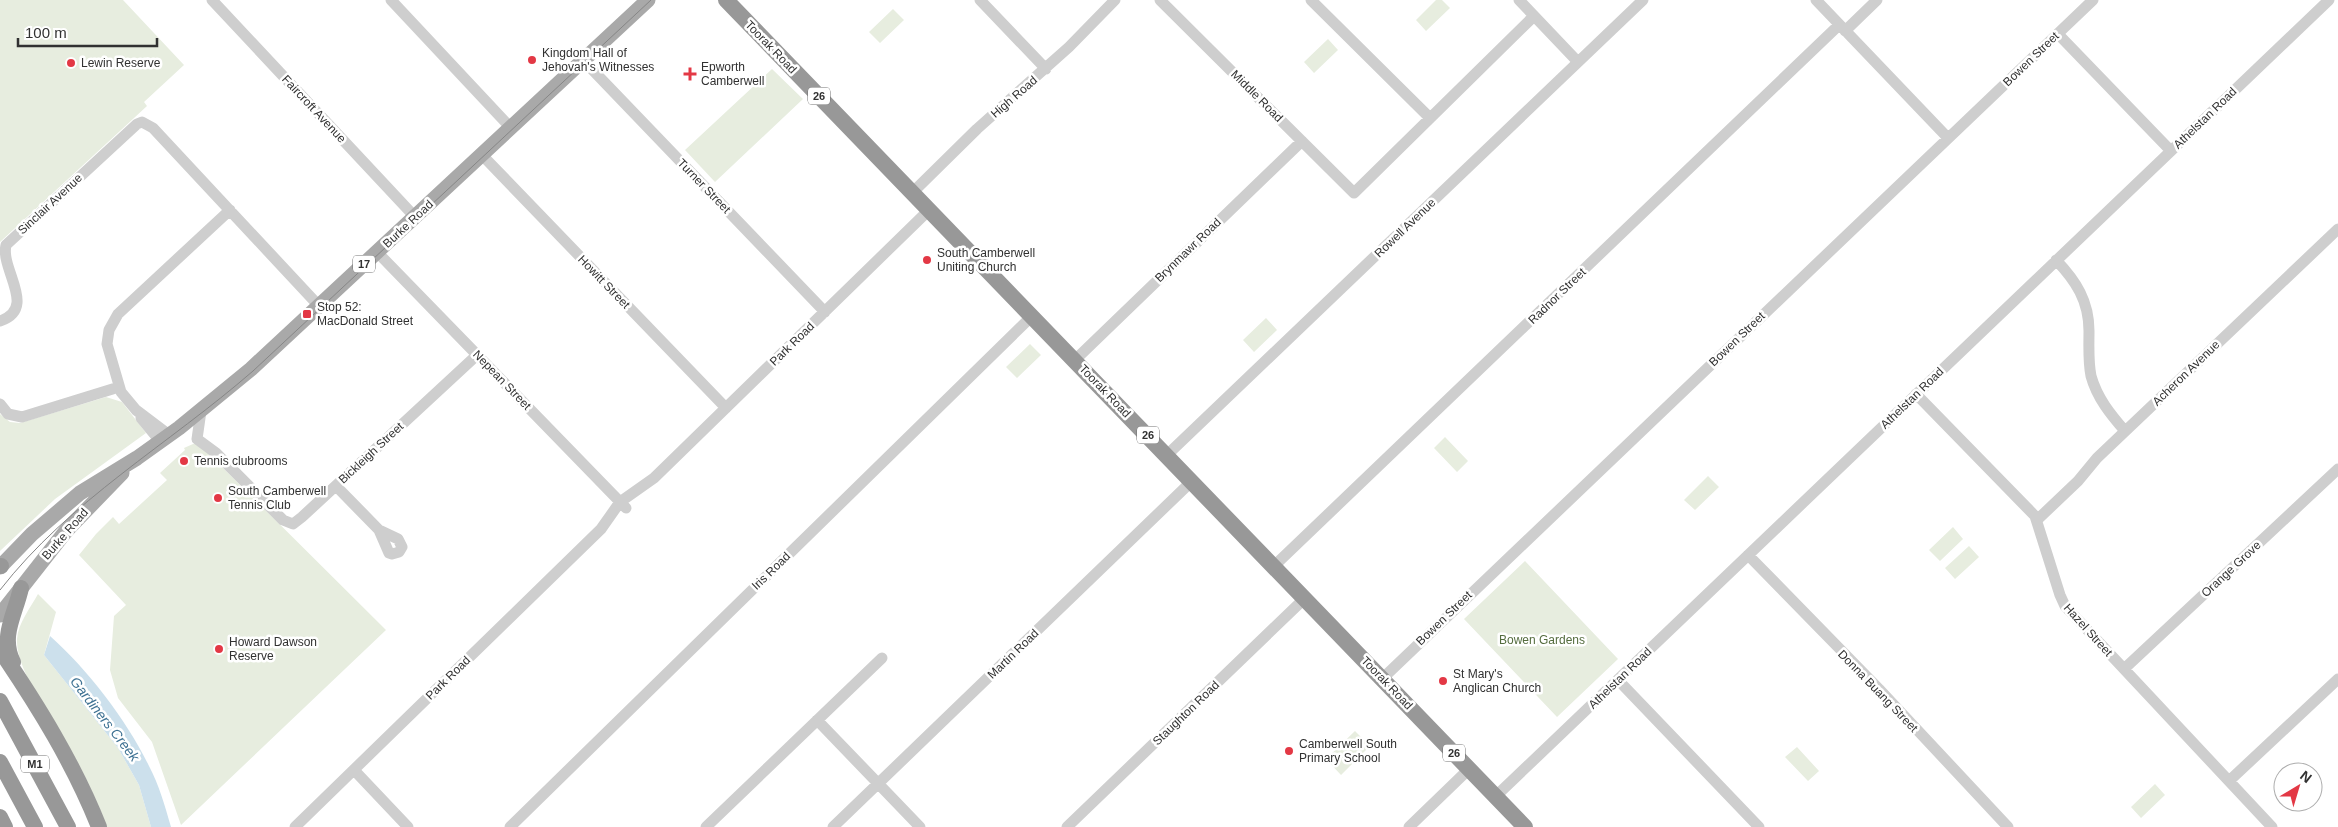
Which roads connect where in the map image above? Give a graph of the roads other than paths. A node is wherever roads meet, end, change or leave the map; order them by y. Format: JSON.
{"nodes":[{"id":1,"x":212,"y":0,"type":"edge"},
{"id":2,"x":391,"y":0,"type":"edge"},
{"id":3,"x":648,"y":0,"type":"edge"},
{"id":4,"x":726,"y":0,"type":"edge"},
{"id":5,"x":980,"y":0,"type":"edge"},
{"id":6,"x":1115,"y":0,"type":"edge"},
{"id":7,"x":1160,"y":0,"type":"edge"},
{"id":8,"x":1311,"y":0,"type":"edge"},
{"id":9,"x":1519,"y":0,"type":"edge"},
{"id":10,"x":1643,"y":0,"type":"edge"},
{"id":11,"x":1816,"y":0,"type":"edge"},
{"id":12,"x":1877,"y":0,"type":"edge"},
{"id":13,"x":2093,"y":0,"type":"edge"},
{"id":14,"x":2329,"y":0,"type":"edge"},
{"id":15,"x":1534,"y":16,"type":"junction"},
{"id":16,"x":1842,"y":28,"type":"junction"},
{"id":17,"x":2058,"y":34,"type":"junction"},
{"id":18,"x":583,"y":60,"type":"junction"},
{"id":19,"x":1578,"y":62,"type":"junction"},
{"id":20,"x":1046,"y":68,"type":"junction"},
{"id":21,"x":1430,"y":118,"type":"junction"},
{"id":22,"x":511,"y":128,"type":"junction"},
{"id":23,"x":1948,"y":138,"type":"junction"},
{"id":24,"x":1302,"y":141,"type":"junction"},
{"id":25,"x":2171,"y":151,"type":"junction"},
{"id":26,"x":482,"y":155,"type":"junction"},
{"id":27,"x":912,"y":193,"type":"junction"},
{"id":28,"x":230,"y":210,"type":"junction"},
{"id":29,"x":929,"y":210,"type":"junction"},
{"id":30,"x":415,"y":217,"type":"junction"},
{"id":31,"x":2338,"y":229,"type":"edge"},
{"id":32,"x":377,"y":252,"type":"junction"},
{"id":33,"x":2056,"y":260,"type":"junction"},
{"id":34,"x":319,"y":306,"type":"junction"},
{"id":35,"x":825,"y":312,"type":"junction"},
{"id":36,"x":1032,"y":316,"type":"junction"},
{"id":37,"x":0,"y":321,"type":"edge"},
{"id":38,"x":477,"y":355,"type":"junction"},
{"id":39,"x":1075,"y":360,"type":"junction"},
{"id":40,"x":119,"y":387,"type":"junction"},
{"id":41,"x":1916,"y":394,"type":"junction"},
{"id":42,"x":0,"y":404,"type":"edge"},
{"id":43,"x":726,"y":408,"type":"junction"},
{"id":44,"x":201,"y":411,"type":"junction"},
{"id":45,"x":2125,"y":431,"type":"junction"},
{"id":46,"x":164,"y":438,"type":"junction"},
{"id":47,"x":1166,"y":455,"type":"junction"},
{"id":48,"x":137,"y":458,"type":"junction"},
{"id":49,"x":2338,"y":469,"type":"edge"},
{"id":50,"x":1192,"y":481,"type":"junction"},
{"id":51,"x":336,"y":486,"type":"junction"},
{"id":52,"x":623,"y":505,"type":"junction"},
{"id":53,"x":2038,"y":520,"type":"junction"},
{"id":54,"x":379,"y":530,"type":"dead end"},
{"id":55,"x":1748,"y":555,"type":"junction"},
{"id":56,"x":1274,"y":566,"type":"junction"},
{"id":57,"x":0,"y":567,"type":"edge"},
{"id":58,"x":20,"y":588,"type":"junction"},
{"id":59,"x":1305,"y":598,"type":"junction"},
{"id":60,"x":0,"y":615,"type":"edge"},
{"id":61,"x":0,"y":650,"type":"edge"},
{"id":62,"x":882,"y":658,"type":"dead end"},
{"id":63,"x":2124,"y":669,"type":"junction"},
{"id":64,"x":1382,"y":678,"type":"junction"},
{"id":65,"x":2338,"y":679,"type":"edge"},
{"id":66,"x":1618,"y":680,"type":"junction"},
{"id":67,"x":29,"y":693,"type":"junction"},
{"id":68,"x":0,"y":701,"type":"edge"},
{"id":69,"x":817,"y":720,"type":"junction"},
{"id":70,"x":0,"y":762,"type":"edge"},
{"id":71,"x":1469,"y":769,"type":"junction"},
{"id":72,"x":354,"y":770,"type":"junction"},
{"id":73,"x":2229,"y":781,"type":"junction"},
{"id":74,"x":878,"y":784,"type":"junction"},
{"id":75,"x":1496,"y":796,"type":"junction"},
{"id":76,"x":0,"y":817,"type":"edge"},
{"id":77,"x":5,"y":827,"type":"edge"},
{"id":78,"x":35,"y":827,"type":"edge"},
{"id":79,"x":68,"y":827,"type":"edge"},
{"id":80,"x":99,"y":827,"type":"edge"},
{"id":81,"x":295,"y":827,"type":"edge"},
{"id":82,"x":408,"y":827,"type":"edge"},
{"id":83,"x":510,"y":827,"type":"edge"},
{"id":84,"x":706,"y":827,"type":"edge"},
{"id":85,"x":834,"y":827,"type":"edge"},
{"id":86,"x":920,"y":827,"type":"edge"},
{"id":87,"x":1067,"y":827,"type":"edge"},
{"id":88,"x":1409,"y":827,"type":"edge"},
{"id":89,"x":1525,"y":827,"type":"edge"},
{"id":90,"x":1759,"y":827,"type":"edge"},
{"id":91,"x":2008,"y":827,"type":"edge"},
{"id":92,"x":2272,"y":827,"type":"edge"}],
"edges":[{"from":1,"to":30,"type":"street","name":"Faircroft Avenue"},
{"from":2,"to":22,"type":"street"},
{"from":3,"to":18,"type":"main road","name":"Burke Road","number":"17"},
{"from":4,"to":27,"type":"highway","name":"Toorak Road","number":"26"},
{"from":5,"to":20,"type":"street"},
{"from":6,"to":20,"type":"street","name":"High Road"},
{"from":7,"to":24,"type":"street","name":"Middle Road"},
{"from":8,"to":21,"type":"street"},
{"from":9,"to":15,"type":"street"},
{"from":10,"to":19,"type":"street","name":"Rowell Avenue"},
{"from":11,"to":16,"type":"street"},
{"from":12,"to":16,"type":"street","name":"Radnor Street"},
{"from":13,"to":17,"type":"street","name":"Bowen Street"},
{"from":14,"to":25,"type":"street","name":"Athelstan Road"},
{"from":15,"to":19,"type":"street"},
{"from":15,"to":21,"type":"street"},
{"from":16,"to":23,"type":"street"},
{"from":16,"to":56,"type":"street","name":"Radnor Street"},
{"from":17,"to":23,"type":"street","name":"Bowen Street"},
{"from":17,"to":25,"type":"street"},
{"from":18,"to":22,"type":"main road","name":"Burke Road","number":"17"},
{"from":18,"to":35,"type":"street","name":"Turner Street"},
{"from":19,"to":47,"type":"street","name":"Rowell Avenue"},
{"from":20,"to":27,"type":"street","name":"High Road"},
{"from":21,"to":24,"type":"street","name":"Middle Road"},
{"from":22,"to":26,"type":"main road","name":"Burke Road","number":"17"},
{"from":23,"to":64,"type":"street","name":"Bowen Street"},
{"from":24,"to":39,"type":"street","name":"Brynmawr Road"},
{"from":25,"to":33,"type":"street","name":"Athelstan Road"},
{"from":26,"to":30,"type":"main road","name":"Burke Road","number":"17"},
{"from":26,"to":43,"type":"street","name":"Howitt Street"},
{"from":27,"to":29,"type":"highway","name":"Toorak Road","number":"26"},
{"from":28,"to":34,"type":"street"},
{"from":28,"to":37,"type":"street","name":"Sinclair Avenue"},
{"from":28,"to":40,"type":"street"},
{"from":29,"to":35,"type":"street","name":"Park Road"},
{"from":29,"to":36,"type":"highway","name":"Toorak Road","number":"26"},
{"from":30,"to":32,"type":"main road","name":"Burke Road","number":"17"},
{"from":31,"to":45,"type":"street","name":"Acheron Avenue"},
{"from":32,"to":34,"type":"main road","name":"Burke Road","number":"17"},
{"from":32,"to":38,"type":"street","name":"Nepean Street"},
{"from":33,"to":41,"type":"street","name":"Athelstan Road"},
{"from":33,"to":45,"type":"street"},
{"from":34,"to":44,"type":"main road","name":"Burke Road","number":"17"},
{"from":35,"to":43,"type":"street","name":"Park Road"},
{"from":36,"to":39,"type":"highway","name":"Toorak Road","number":"26"},
{"from":36,"to":83,"type":"street","name":"Iris Road"},
{"from":38,"to":51,"type":"street","name":"Bickleigh Street"},
{"from":38,"to":52,"type":"street","name":"Nepean Street"},
{"from":39,"to":47,"type":"highway","name":"Toorak Road","number":"26"},
{"from":40,"to":42,"type":"street"},
{"from":40,"to":46,"type":"street"},
{"from":41,"to":53,"type":"street","name":"Hazel Street"},
{"from":41,"to":55,"type":"street","name":"Athelstan Road"},
{"from":43,"to":52,"type":"street","name":"Park Road"},
{"from":44,"to":46,"type":"main road","name":"Burke Road","number":"17"},
{"from":44,"to":51,"type":"street","name":"Bickleigh Street"},
{"from":45,"to":53,"type":"street","name":"Acheron Avenue"},
{"from":46,"to":48,"type":"main road","name":"Burke Road","number":"17"},
{"from":47,"to":50,"type":"highway","name":"Toorak Road","number":"26"},
{"from":48,"to":57,"type":"main road","name":"Burke Road","number":"17"},
{"from":48,"to":58,"type":"main road","name":"Burke Road","number":"17"},
{"from":49,"to":63,"type":"street","name":"Orange Grove"},
{"from":50,"to":56,"type":"highway","name":"Toorak Road","number":"26"},
{"from":50,"to":74,"type":"street","name":"Martin Road"},
{"from":51,"to":54,"type":"street"},
{"from":52,"to":72,"type":"street","name":"Park Road"},
{"from":53,"to":63,"type":"street","name":"Hazel Street"},
{"from":55,"to":66,"type":"street","name":"Athelstan Road"},
{"from":55,"to":91,"type":"street","name":"Donna Buang Street"},
{"from":56,"to":59,"type":"highway","name":"Toorak Road","number":"26"},
{"from":58,"to":60,"type":"main road","name":"Burke Road","number":"17"},
{"from":58,"to":67,"type":"highway"},
{"from":59,"to":64,"type":"highway","name":"Toorak Road","number":"26"},
{"from":59,"to":87,"type":"street","name":"Staughton Road"},
{"from":61,"to":67,"type":"highway"},
{"from":62,"to":69,"type":"street"},
{"from":63,"to":73,"type":"street","name":"Hazel Street"},
{"from":64,"to":71,"type":"highway","name":"Toorak Road","number":"26"},
{"from":65,"to":73,"type":"street"},
{"from":66,"to":75,"type":"street","name":"Athelstan Road"},
{"from":66,"to":90,"type":"street"},
{"from":67,"to":80,"type":"highway"},
{"from":68,"to":79,"type":"highway","number":"M1"},
{"from":69,"to":74,"type":"street"},
{"from":69,"to":84,"type":"street"},
{"from":70,"to":78,"type":"highway","number":"M1"},
{"from":71,"to":75,"type":"highway","name":"Toorak Road","number":"26"},
{"from":71,"to":88,"type":"street"},
{"from":72,"to":81,"type":"street","name":"Park Road"},
{"from":72,"to":82,"type":"street"},
{"from":73,"to":92,"type":"street","name":"Hazel Street"},
{"from":74,"to":85,"type":"street","name":"Martin Road"},
{"from":74,"to":86,"type":"street"},
{"from":75,"to":89,"type":"highway","name":"Toorak Road","number":"26"},
{"from":76,"to":77,"type":"highway"}]}
